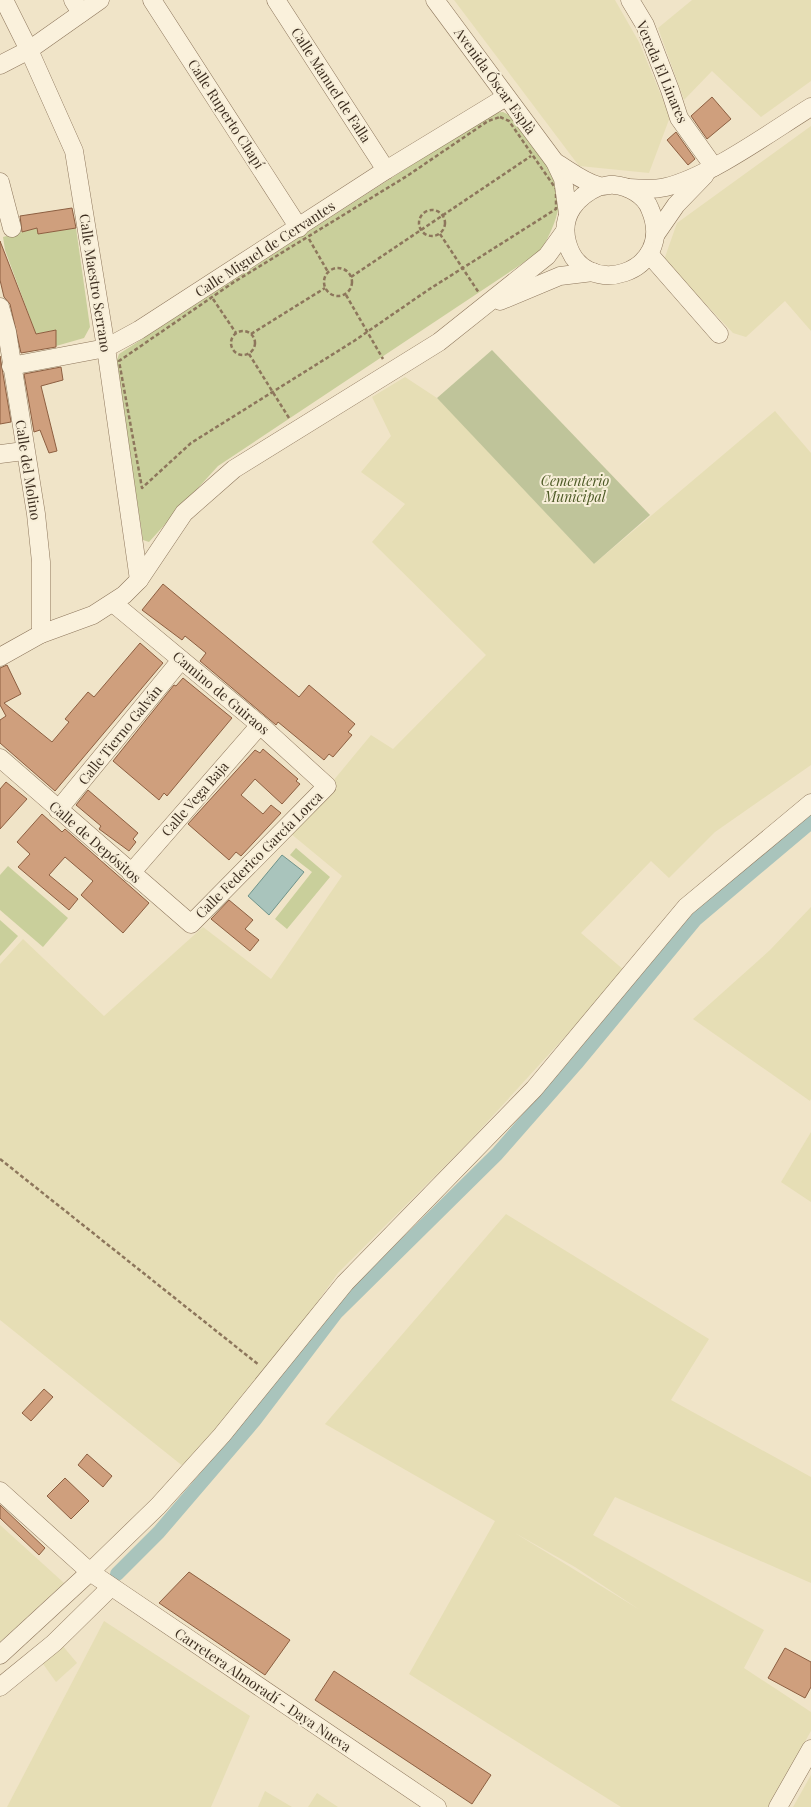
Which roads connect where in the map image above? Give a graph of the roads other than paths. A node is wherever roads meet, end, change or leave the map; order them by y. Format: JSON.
{"nodes":[{"id":1,"x":4,"y":0,"type":"edge"},
{"id":2,"x":100,"y":0,"type":"edge"},
{"id":3,"x":152,"y":0,"type":"edge"},
{"id":4,"x":276,"y":0,"type":"edge"},
{"id":5,"x":435,"y":0,"type":"edge"},
{"id":6,"x":630,"y":0,"type":"edge"},
{"id":7,"x":77,"y":7,"type":"edge"},
{"id":8,"x":29,"y":50,"type":"junction"},
{"id":9,"x":0,"y":65,"type":"edge"},
{"id":10,"x":506,"y":97,"type":"junction"},
{"id":11,"x":811,"y":108,"type":"edge"},
{"id":12,"x":555,"y":162,"type":"junction"},
{"id":13,"x":712,"y":168,"type":"junction"},
{"id":14,"x":386,"y":170,"type":"junction"},
{"id":15,"x":0,"y":182,"type":"edge"},
{"id":16,"x":600,"y":186,"type":"junction"},
{"id":17,"x":627,"y":188,"type":"junction"},
{"id":18,"x":567,"y":223,"type":"junction"},
{"id":19,"x":12,"y":228,"type":"dead end"},
{"id":20,"x":304,"y":232,"type":"junction"},
{"id":21,"x":656,"y":234,"type":"junction"},
{"id":22,"x":650,"y":254,"type":"junction"},
{"id":23,"x":592,"y":272,"type":"junction"},
{"id":24,"x":483,"y":302,"type":"junction"},
{"id":25,"x":0,"y":308,"type":"edge"},
{"id":26,"x":719,"y":334,"type":"dead end"},
{"id":27,"x":106,"y":348,"type":"junction"},
{"id":28,"x":11,"y":366,"type":"junction"},
{"id":29,"x":24,"y":451,"type":"junction"},
{"id":30,"x":0,"y":454,"type":"edge"},
{"id":31,"x":139,"y":580,"type":"junction"},
{"id":32,"x":113,"y":603,"type":"junction"},
{"id":33,"x":41,"y":634,"type":"junction"},
{"id":34,"x":2,"y":652,"type":"edge"},
{"id":35,"x":181,"y":660,"type":"junction"},
{"id":36,"x":260,"y":725,"type":"junction"},
{"id":37,"x":0,"y":758,"type":"edge"},
{"id":38,"x":327,"y":786,"type":"joint"},
{"id":39,"x":811,"y":803,"type":"edge"},
{"id":40,"x":58,"y":810,"type":"junction"},
{"id":41,"x":131,"y":873,"type":"junction"},
{"id":42,"x":191,"y":924,"type":"joint"},
{"id":43,"x":0,"y":1490,"type":"edge"},
{"id":44,"x":90,"y":1572,"type":"junction"},
{"id":45,"x":111,"y":1587,"type":"junction"},
{"id":46,"x":0,"y":1655,"type":"edge"},
{"id":47,"x":0,"y":1688,"type":"edge"},
{"id":48,"x":811,"y":1750,"type":"edge"},
{"id":49,"x":436,"y":1807,"type":"edge"},
{"id":50,"x":778,"y":1807,"type":"edge"}],
"edges":[{"from":1,"to":8,"type":"street","name":"Calle Maestro Serrano"},
{"from":2,"to":7,"type":"street"},
{"from":3,"to":20,"type":"street","name":"Calle Ruperto Chapí"},
{"from":4,"to":14,"type":"street","name":"Calle Manuel de Falla"},
{"from":5,"to":10,"type":"street","name":"Avenida Óscar Esplà"},
{"from":6,"to":13,"type":"street","name":"Vereda El Linares"},
{"from":7,"to":8,"type":"street"},
{"from":8,"to":9,"type":"street"},
{"from":8,"to":27,"type":"street","name":"Calle Maestro Serrano"},
{"from":10,"to":12,"type":"street","name":"Avenida Óscar Esplà"},
{"from":10,"to":14,"type":"street","name":"Calle Miguel de Cervantes"},
{"from":11,"to":13,"type":"street"},
{"from":12,"to":16,"type":"street","name":"Avenida Óscar Esplà"},
{"from":12,"to":18,"type":"street","name":"Avenida Óscar Esplà"},
{"from":13,"to":17,"type":"street"},
{"from":13,"to":21,"type":"street"},
{"from":14,"to":20,"type":"street","name":"Calle Miguel de Cervantes"},
{"from":15,"to":19,"type":"street"},
{"from":16,"to":17,"type":"street"},
{"from":16,"to":18,"type":"street"},
{"from":17,"to":21,"type":"street"},
{"from":18,"to":23,"type":"street"},
{"from":18,"to":24,"type":"street"},
{"from":20,"to":27,"type":"street","name":"Calle Miguel de Cervantes"},
{"from":21,"to":22,"type":"street"},
{"from":22,"to":23,"type":"street"},
{"from":22,"to":26,"type":"street"},
{"from":23,"to":24,"type":"street"},
{"from":24,"to":31,"type":"street"},
{"from":25,"to":28,"type":"street","name":"Calle del Molino"},
{"from":27,"to":28,"type":"street","name":"Calle Miguel de Cervantes"},
{"from":27,"to":31,"type":"street","name":"Calle Maestro Serrano"},
{"from":28,"to":29,"type":"street","name":"Calle del Molino"},
{"from":29,"to":30,"type":"street"},
{"from":29,"to":33,"type":"street","name":"Calle del Molino"},
{"from":31,"to":32,"type":"street"},
{"from":32,"to":33,"type":"street"},
{"from":32,"to":35,"type":"street","name":"Camino de Guiraos"},
{"from":33,"to":34,"type":"street"},
{"from":35,"to":36,"type":"street","name":"Camino de Guiraos"},
{"from":35,"to":40,"type":"street","name":"Calle Tierno Galván"},
{"from":36,"to":38,"type":"street","name":"Camino de Guiraos"},
{"from":36,"to":41,"type":"street","name":"Calle Vega Baja"},
{"from":37,"to":40,"type":"street","name":"Calle de Depósitos"},
{"from":38,"to":42,"type":"street","name":"Calle Federico García Lorca"},
{"from":39,"to":44,"type":"street"},
{"from":40,"to":41,"type":"street","name":"Calle de Depósitos"},
{"from":41,"to":42,"type":"street","name":"Calle de Depósitos"},
{"from":43,"to":44,"type":"street","name":"Carretera Almoradí - Daya Nueva"},
{"from":44,"to":45,"type":"street","name":"Carretera Almoradí - Daya Nueva"},
{"from":44,"to":46,"type":"street"},
{"from":45,"to":47,"type":"street"},
{"from":45,"to":49,"type":"street","name":"Carretera Almoradí - Daya Nueva"},
{"from":48,"to":50,"type":"street"}]}
